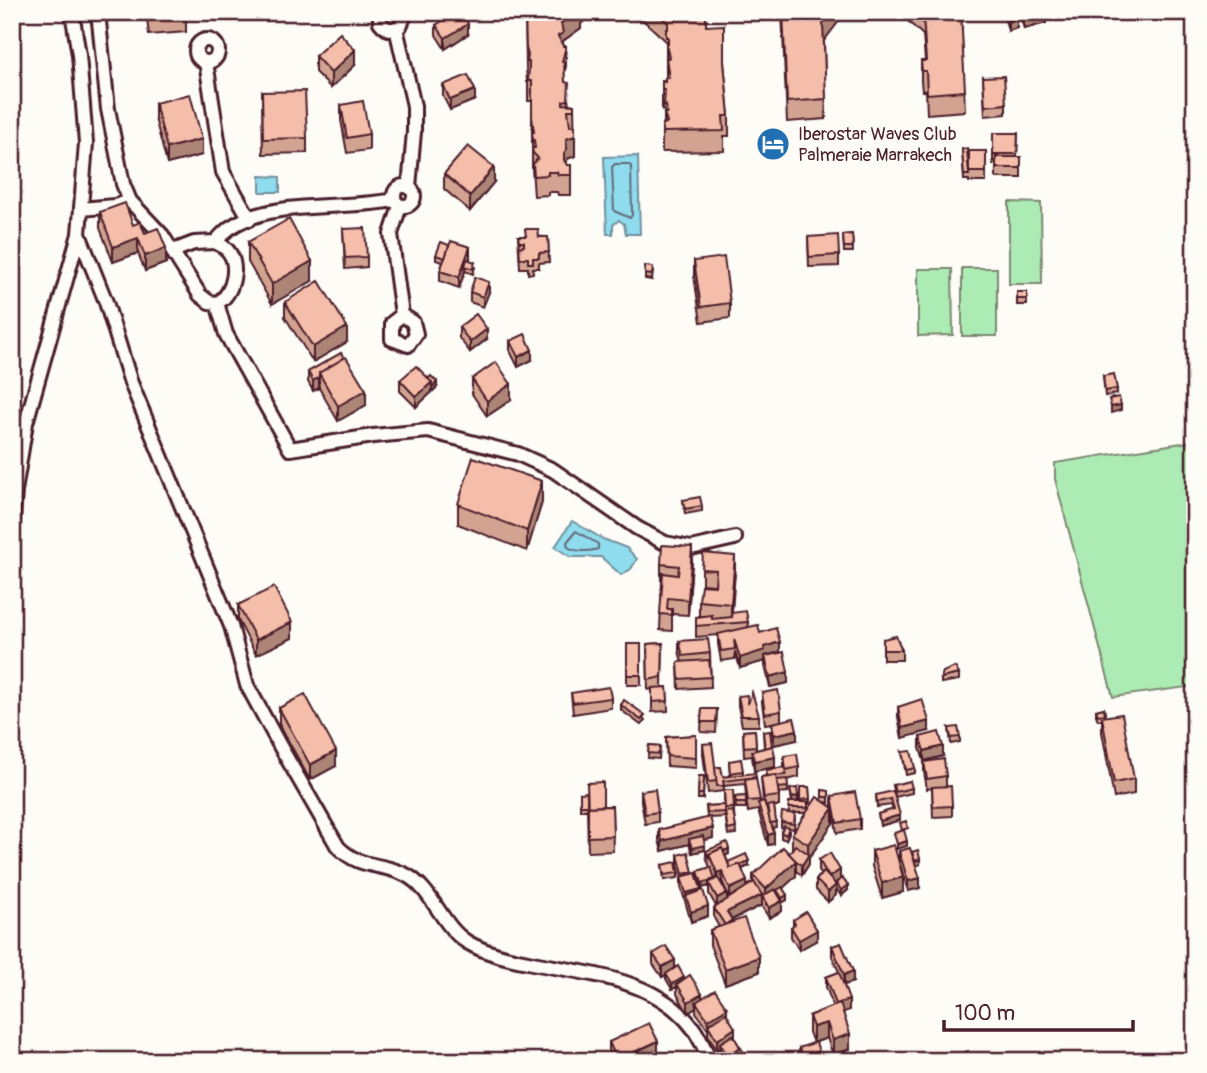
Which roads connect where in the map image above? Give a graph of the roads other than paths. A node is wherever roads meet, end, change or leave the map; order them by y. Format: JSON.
{"nodes":[{"id":1,"x":72,"y":12,"type":"edge"},
{"id":2,"x":98,"y":12,"type":"edge"},
{"id":3,"x":380,"y":12,"type":"edge"},
{"id":4,"x":403,"y":12,"type":"edge"},
{"id":5,"x":396,"y":28,"type":"junction"},
{"id":6,"x":206,"y":62,"type":"dead end"},
{"id":7,"x":130,"y":201,"type":"junction"},
{"id":8,"x":397,"y":203,"type":"junction"},
{"id":9,"x":81,"y":209,"type":"junction"},
{"id":10,"x":250,"y":219,"type":"junction"},
{"id":11,"x":79,"y":234,"type":"junction"},
{"id":12,"x":215,"y":242,"type":"junction"},
{"id":13,"x":173,"y":251,"type":"junction"},
{"id":14,"x":217,"y":303,"type":"junction"},
{"id":15,"x":402,"y":315,"type":"dead end"},
{"id":16,"x":12,"y":531,"type":"edge"},
{"id":17,"x":736,"y":538,"type":"dead end"},
{"id":18,"x":711,"y":1061,"type":"edge"}],
"edges":[{"from":1,"to":9,"type":"street"},
{"from":2,"to":7,"type":"street"},
{"from":3,"to":5,"type":"street"},
{"from":4,"to":5,"type":"street"},
{"from":5,"to":8,"type":"street"},
{"from":6,"to":10,"type":"street"},
{"from":7,"to":9,"type":"street"},
{"from":7,"to":13,"type":"street"},
{"from":8,"to":10,"type":"street"},
{"from":8,"to":15,"type":"street"},
{"from":9,"to":11,"type":"street"},
{"from":10,"to":12,"type":"street"},
{"from":11,"to":16,"type":"street"},
{"from":11,"to":18,"type":"street"},
{"from":12,"to":13,"type":"street"},
{"from":12,"to":14,"type":"street"},
{"from":13,"to":14,"type":"street"},
{"from":14,"to":17,"type":"street"}]}
